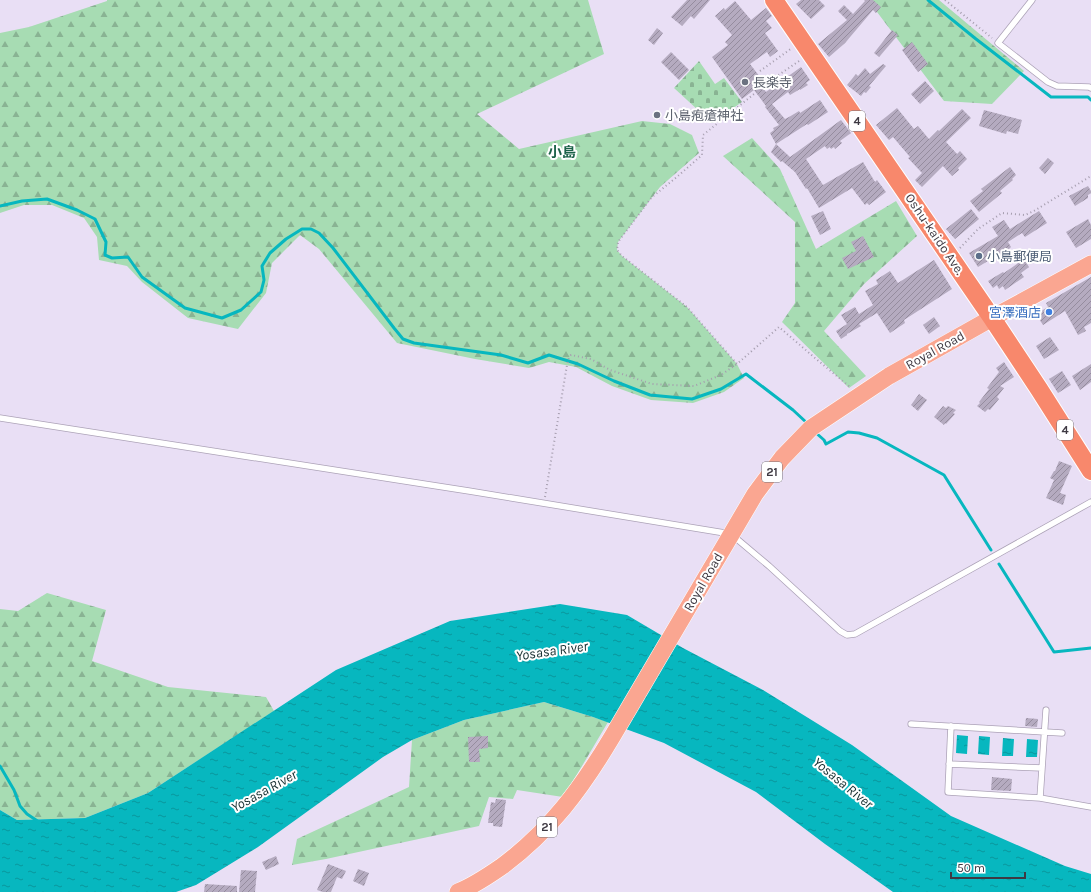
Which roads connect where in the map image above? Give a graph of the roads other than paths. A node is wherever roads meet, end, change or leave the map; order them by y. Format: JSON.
{"nodes":[{"id":1,"x":774,"y":0,"type":"edge"},
{"id":2,"x":1032,"y":0,"type":"edge"},
{"id":3,"x":1091,"y":88,"type":"edge"},
{"id":4,"x":1091,"y":264,"type":"edge"},
{"id":5,"x":992,"y":318,"type":"junction"},
{"id":6,"x":0,"y":418,"type":"edge"},
{"id":7,"x":1091,"y":471,"type":"edge"},
{"id":8,"x":1091,"y":502,"type":"edge"},
{"id":9,"x":731,"y":534,"type":"junction"},
{"id":10,"x":1046,"y":710,"type":"dead end"},
{"id":11,"x":911,"y":724,"type":"dead end"},
{"id":12,"x":951,"y":726,"type":"junction"},
{"id":13,"x":1045,"y":732,"type":"junction"},
{"id":14,"x":1062,"y":733,"type":"dead end"},
{"id":15,"x":949,"y":764,"type":"junction"},
{"id":16,"x":1042,"y":768,"type":"junction"},
{"id":17,"x":1040,"y":798,"type":"junction"},
{"id":18,"x":1091,"y":807,"type":"edge"},
{"id":19,"x":458,"y":892,"type":"edge"}],
"edges":[{"from":1,"to":5,"type":"highway","name":"Oshu-kaido Ave.","number":"4"},
{"from":2,"to":3,"type":"lane"},
{"from":4,"to":5,"type":"main road","name":"Royal Road"},
{"from":5,"to":7,"type":"highway","name":"Oshu-kaido Ave.","number":"4"},
{"from":5,"to":9,"type":"main road","name":"Royal Road","number":"21"},
{"from":6,"to":9,"type":"lane"},
{"from":8,"to":9,"type":"lane"},
{"from":9,"to":19,"type":"main road","name":"Royal Road","number":"21"},
{"from":10,"to":13,"type":"lane"},
{"from":11,"to":12,"type":"lane"},
{"from":12,"to":13,"type":"lane"},
{"from":12,"to":15,"type":"lane"},
{"from":13,"to":14,"type":"lane"},
{"from":13,"to":16,"type":"lane"},
{"from":15,"to":16,"type":"lane"},
{"from":15,"to":17,"type":"lane"},
{"from":16,"to":17,"type":"lane"},
{"from":17,"to":18,"type":"lane"}]}
